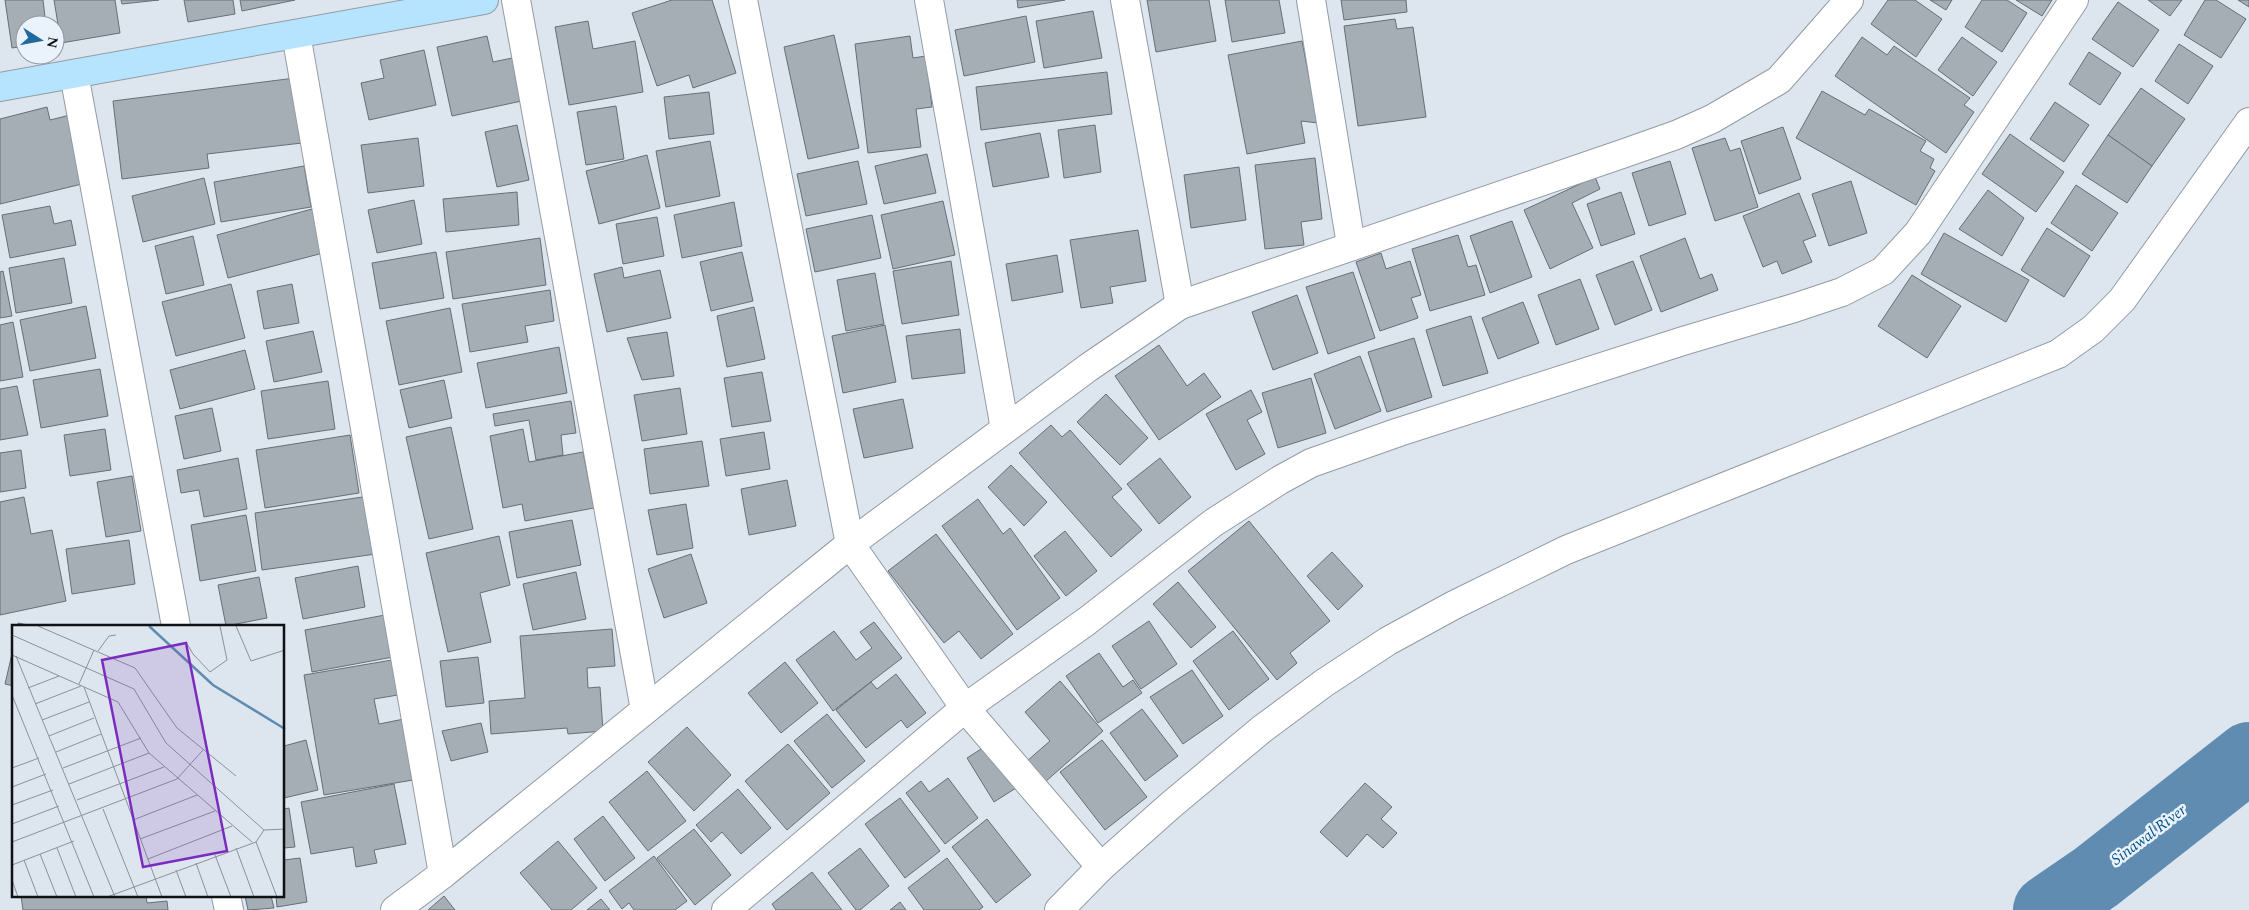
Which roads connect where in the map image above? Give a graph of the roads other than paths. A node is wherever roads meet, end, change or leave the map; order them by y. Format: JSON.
{"nodes":[{"id":1,"x":484,"y":0,"type":"edge"},
{"id":2,"x":516,"y":0,"type":"edge"},
{"id":3,"x":743,"y":0,"type":"edge"},
{"id":4,"x":929,"y":0,"type":"edge"},
{"id":5,"x":1125,"y":0,"type":"edge"},
{"id":6,"x":1311,"y":0,"type":"edge"},
{"id":7,"x":1849,"y":0,"type":"edge"},
{"id":8,"x":2074,"y":0,"type":"edge"},
{"id":9,"x":296,"y":34,"type":"junction"},
{"id":10,"x":74,"y":74,"type":"junction"},
{"id":11,"x":0,"y":87,"type":"edge"},
{"id":12,"x":2249,"y":122,"type":"edge"},
{"id":13,"x":1351,"y":245,"type":"junction"},
{"id":14,"x":1180,"y":305,"type":"junction"},
{"id":15,"x":1005,"y":429,"type":"junction"},
{"id":16,"x":850,"y":544,"type":"junction"},
{"id":17,"x":176,"y":625,"type":"edge"},
{"id":18,"x":965,"y":708,"type":"junction"},
{"id":19,"x":645,"y":710,"type":"junction"},
{"id":20,"x":1101,"y":868,"type":"junction"},
{"id":21,"x":443,"y":874,"type":"junction"},
{"id":22,"x":395,"y":910,"type":"edge"},
{"id":23,"x":726,"y":910,"type":"edge"},
{"id":24,"x":1060,"y":910,"type":"edge"}],
"edges":[{"from":1,"to":9,"type":"street"},
{"from":2,"to":19,"type":"street"},
{"from":3,"to":16,"type":"street"},
{"from":4,"to":15,"type":"street"},
{"from":5,"to":14,"type":"street"},
{"from":6,"to":13,"type":"street"},
{"from":7,"to":13,"type":"street"},
{"from":8,"to":18,"type":"street"},
{"from":9,"to":10,"type":"street"},
{"from":9,"to":21,"type":"street"},
{"from":10,"to":11,"type":"street"},
{"from":10,"to":17,"type":"street"},
{"from":12,"to":20,"type":"street"},
{"from":13,"to":14,"type":"street"},
{"from":14,"to":15,"type":"street"},
{"from":15,"to":16,"type":"street"},
{"from":16,"to":18,"type":"street"},
{"from":16,"to":19,"type":"street"},
{"from":18,"to":20,"type":"street"},
{"from":18,"to":23,"type":"street"},
{"from":19,"to":21,"type":"street"},
{"from":20,"to":24,"type":"street"},
{"from":21,"to":22,"type":"street"}]}
